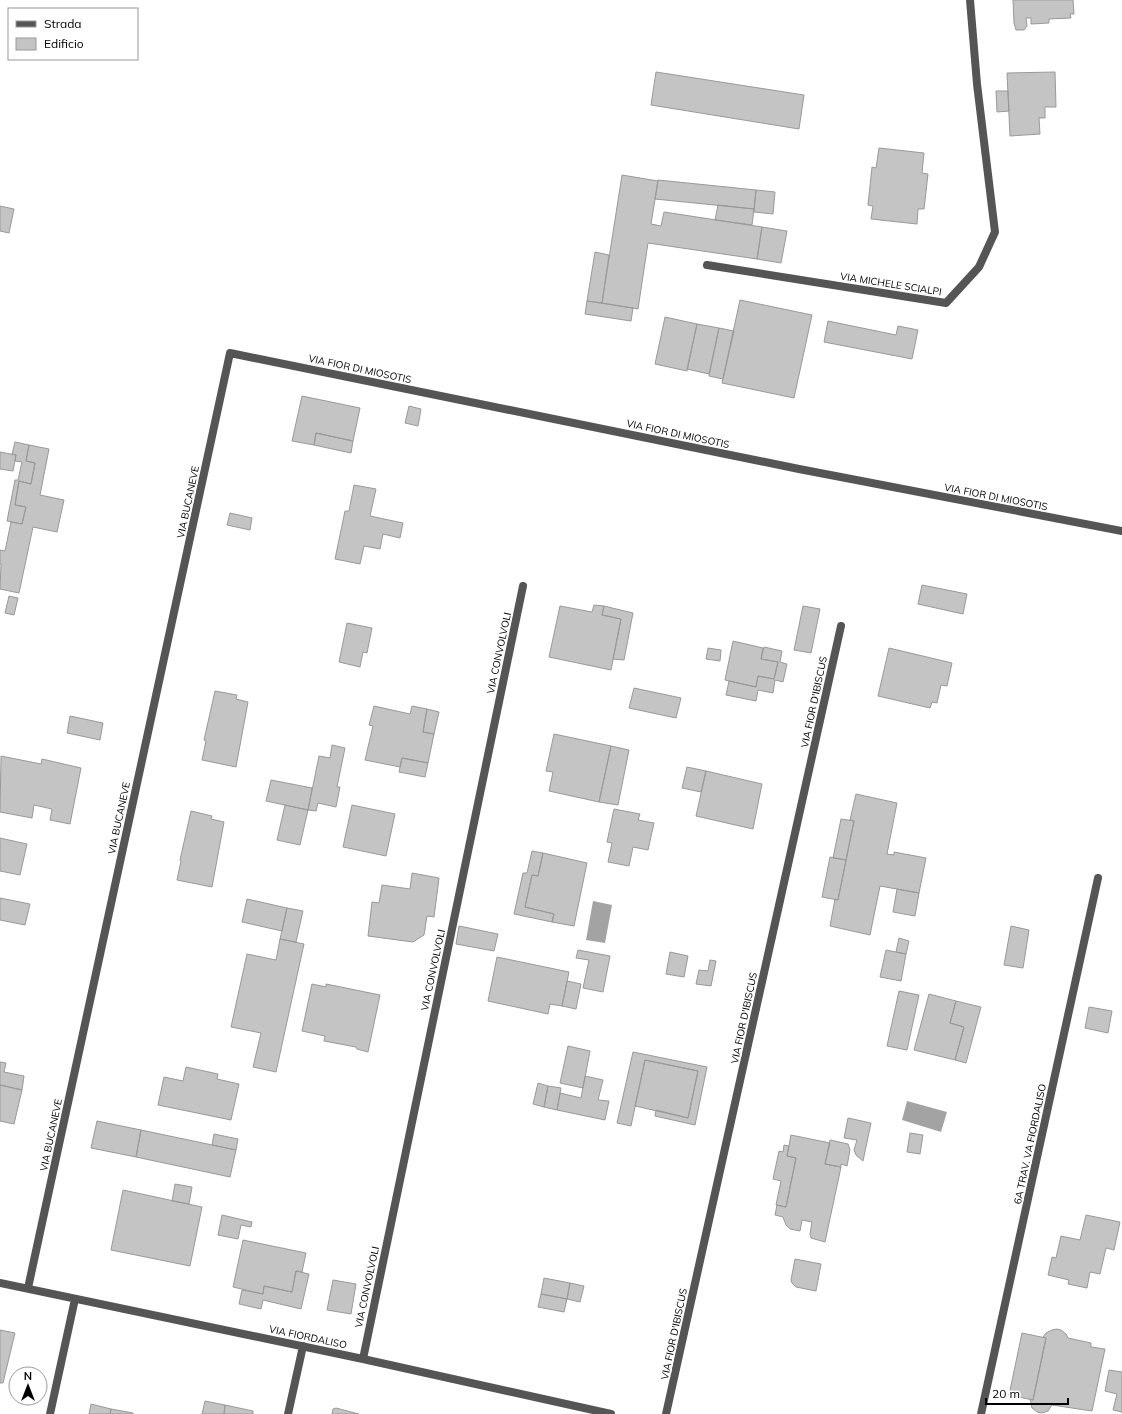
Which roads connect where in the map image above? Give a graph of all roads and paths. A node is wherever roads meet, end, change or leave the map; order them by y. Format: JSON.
{"nodes":[{"id":1,"x":970,"y":0,"type":"edge"},
{"id":2,"x":707,"y":265,"type":"dead end"},
{"id":3,"x":230,"y":353,"type":"joint"},
{"id":4,"x":1122,"y":531,"type":"edge"},
{"id":5,"x":523,"y":586,"type":"dead end"},
{"id":6,"x":841,"y":626,"type":"dead end"},
{"id":7,"x":1098,"y":878,"type":"dead end"},
{"id":8,"x":0,"y":1282,"type":"edge"},
{"id":9,"x":28,"y":1288,"type":"junction"},
{"id":10,"x":75,"y":1299,"type":"junction"},
{"id":11,"x":303,"y":1346,"type":"junction"},
{"id":12,"x":363,"y":1359,"type":"junction"},
{"id":13,"x":587,"y":1412,"type":"edge"},
{"id":14,"x":984,"y":1413,"type":"edge"},
{"id":15,"x":50,"y":1414,"type":"edge"},
{"id":16,"x":288,"y":1414,"type":"edge"},
{"id":17,"x":610,"y":1414,"type":"edge"},
{"id":18,"x":666,"y":1414,"type":"edge"}],
"edges":[{"from":1,"to":2,"type":"street","name":"VIA MICHELE SCIALPI"},
{"from":3,"to":4,"type":"street","name":"VIA FIOR DI MIOSOTIS"},
{"from":3,"to":9,"type":"street","name":"VIA BUCANEVE"},
{"from":5,"to":12,"type":"street","name":"VIA CONVOLVOLI"},
{"from":6,"to":18,"type":"street","name":"VIA FIOR D'IBISCUS"},
{"from":7,"to":14,"type":"street","name":"6A TRAV. VA FIORDALISO"},
{"from":8,"to":9,"type":"street","name":"VIA FIORDALISO"},
{"from":9,"to":10,"type":"street","name":"VIA FIORDALISO"},
{"from":10,"to":11,"type":"street","name":"VIA FIORDALISO"},
{"from":10,"to":15,"type":"street"},
{"from":11,"to":12,"type":"street","name":"VIA FIORDALISO"},
{"from":11,"to":16,"type":"street"},
{"from":12,"to":13,"type":"street","name":"VIA FIORDALISO"},
{"from":13,"to":17,"type":"street","name":"VIA FIORDALISO"}]}
